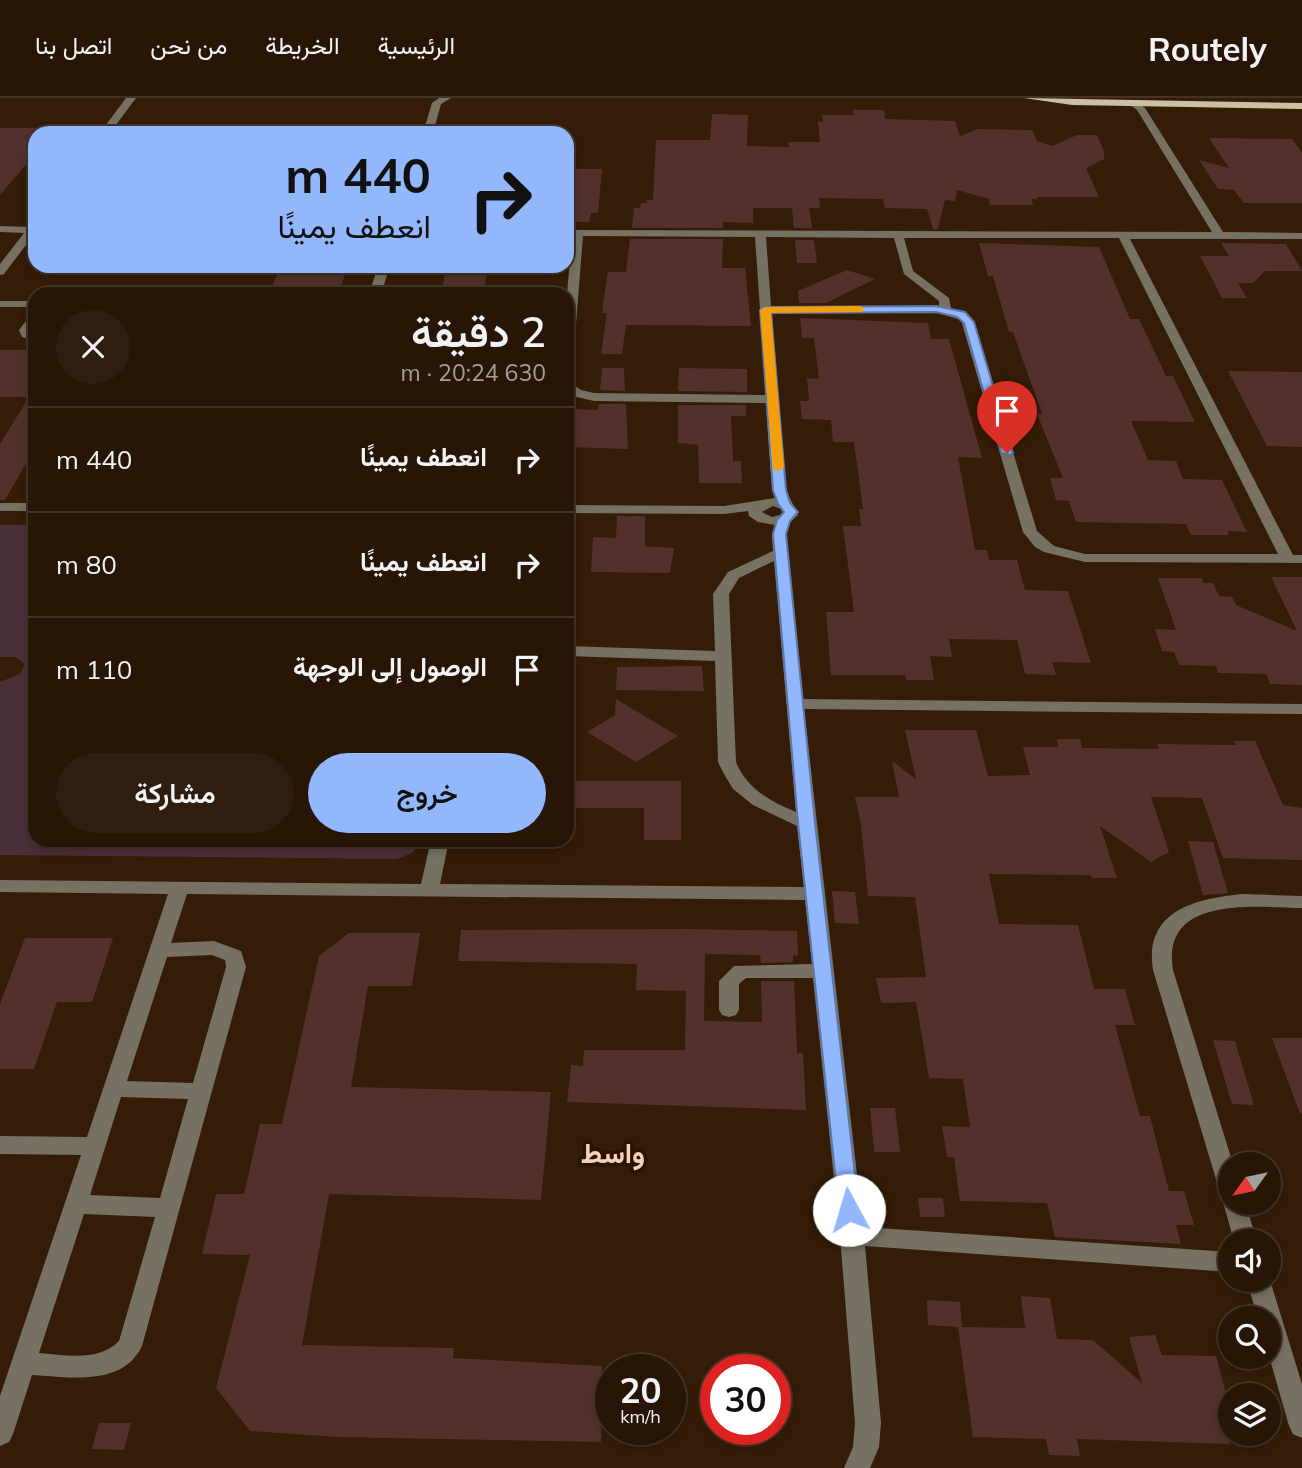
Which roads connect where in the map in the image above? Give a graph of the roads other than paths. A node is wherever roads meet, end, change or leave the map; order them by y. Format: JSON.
{"nodes":[{"id":1,"x":131,"y":98,"type":"edge"},
{"id":2,"x":1029,"y":98,"type":"edge"},
{"id":3,"x":439,"y":100,"type":"edge"},
{"id":4,"x":1138,"y":105,"type":"junction"},
{"id":5,"x":1302,"y":106,"type":"edge"},
{"id":6,"x":110,"y":126,"type":"edge"},
{"id":7,"x":430,"y":126,"type":"edge"},
{"id":8,"x":28,"y":228,"type":"edge"},
{"id":9,"x":0,"y":229,"type":"edge"},
{"id":10,"x":574,"y":233,"type":"edge"},
{"id":11,"x":760,"y":233,"type":"junction"},
{"id":12,"x":898,"y":234,"type":"junction"},
{"id":13,"x":28,"y":236,"type":"edge"},
{"id":14,"x":1123,"y":236,"type":"junction"},
{"id":15,"x":1220,"y":236,"type":"junction"},
{"id":16,"x":1302,"y":236,"type":"edge"},
{"id":17,"x":0,"y":272,"type":"edge"},
{"id":18,"x":0,"y":304,"type":"edge"},
{"id":19,"x":28,"y":304,"type":"edge"},
{"id":20,"x":765,"y":310,"type":"junction"},
{"id":21,"x":945,"y":310,"type":"junction"},
{"id":22,"x":574,"y":391,"type":"edge"},
{"id":23,"x":772,"y":399,"type":"junction"},
{"id":24,"x":782,"y":497,"type":"junction"},
{"id":25,"x":0,"y":507,"type":"edge"},
{"id":26,"x":28,"y":507,"type":"edge"},
{"id":27,"x":574,"y":509,"type":"edge"},
{"id":28,"x":770,"y":522,"type":"junction"},
{"id":29,"x":1295,"y":559,"type":"edge"},
{"id":30,"x":574,"y":651,"type":"edge"},
{"id":31,"x":723,"y":656,"type":"junction"},
{"id":32,"x":796,"y":704,"type":"junction"},
{"id":33,"x":1302,"y":709,"type":"edge"},
{"id":34,"x":806,"y":823,"type":"junction"},
{"id":35,"x":438,"y":847,"type":"edge"},
{"id":36,"x":0,"y":886,"type":"edge"},
{"id":37,"x":180,"y":887,"type":"junction"},
{"id":38,"x":429,"y":890,"type":"junction"},
{"id":39,"x":814,"y":894,"type":"junction"},
{"id":40,"x":1302,"y":902,"type":"edge"},
{"id":41,"x":159,"y":950,"type":"junction"},
{"id":42,"x":822,"y":971,"type":"junction"},
{"id":43,"x":729,"y":1010,"type":"dead end"},
{"id":44,"x":113,"y":1089,"type":"junction"},
{"id":45,"x":202,"y":1091,"type":"junction"},
{"id":46,"x":0,"y":1145,"type":"edge"},
{"id":47,"x":95,"y":1146,"type":"junction"},
{"id":48,"x":1219,"y":1152,"type":"edge"},
{"id":49,"x":75,"y":1204,"type":"junction"},
{"id":50,"x":169,"y":1208,"type":"junction"},
{"id":51,"x":852,"y":1236,"type":"junction"},
{"id":52,"x":1218,"y":1261,"type":"edge"},
{"id":53,"x":1262,"y":1292,"type":"edge"},
{"id":54,"x":23,"y":1363,"type":"junction"},
{"id":55,"x":1302,"y":1426,"type":"edge"},
{"id":56,"x":0,"y":1434,"type":"edge"},
{"id":57,"x":857,"y":1468,"type":"edge"}],
"edges":[{"from":1,"to":6,"type":"street"},
{"from":2,"to":4,"type":"main road"},
{"from":3,"to":7,"type":"street"},
{"from":4,"to":5,"type":"main road"},
{"from":4,"to":15,"type":"street"},
{"from":8,"to":9,"type":"street"},
{"from":10,"to":11,"type":"street"},
{"from":11,"to":12,"type":"street"},
{"from":11,"to":20,"type":"street"},
{"from":12,"to":14,"type":"street"},
{"from":12,"to":21,"type":"street"},
{"from":13,"to":17,"type":"street"},
{"from":14,"to":15,"type":"street"},
{"from":14,"to":29,"type":"street"},
{"from":15,"to":16,"type":"street"},
{"from":18,"to":19,"type":"street"},
{"from":20,"to":21,"type":"street"},
{"from":20,"to":23,"type":"street"},
{"from":21,"to":29,"type":"street"},
{"from":22,"to":23,"type":"street"},
{"from":23,"to":24,"type":"street"},
{"from":24,"to":28,"type":"street"},
{"from":24,"to":28,"type":"street"},
{"from":25,"to":26,"type":"street"},
{"from":27,"to":28,"type":"street"},
{"from":28,"to":31,"type":"street"},
{"from":28,"to":32,"type":"street"},
{"from":30,"to":31,"type":"street"},
{"from":31,"to":34,"type":"street"},
{"from":32,"to":33,"type":"street"},
{"from":32,"to":34,"type":"street"},
{"from":34,"to":39,"type":"street"},
{"from":35,"to":38,"type":"street"},
{"from":36,"to":37,"type":"street"},
{"from":37,"to":38,"type":"street"},
{"from":37,"to":41,"type":"street"},
{"from":38,"to":39,"type":"street"},
{"from":39,"to":42,"type":"street"},
{"from":40,"to":48,"type":"street"},
{"from":41,"to":44,"type":"street"},
{"from":41,"to":45,"type":"street"},
{"from":42,"to":43,"type":"street"},
{"from":42,"to":51,"type":"street"},
{"from":44,"to":45,"type":"street"},
{"from":44,"to":47,"type":"street"},
{"from":45,"to":50,"type":"street"},
{"from":46,"to":47,"type":"street"},
{"from":47,"to":49,"type":"street"},
{"from":49,"to":50,"type":"street"},
{"from":49,"to":54,"type":"street"},
{"from":50,"to":54,"type":"street"},
{"from":51,"to":52,"type":"street"},
{"from":51,"to":57,"type":"street"},
{"from":53,"to":55,"type":"street"},
{"from":54,"to":56,"type":"street"}]}
